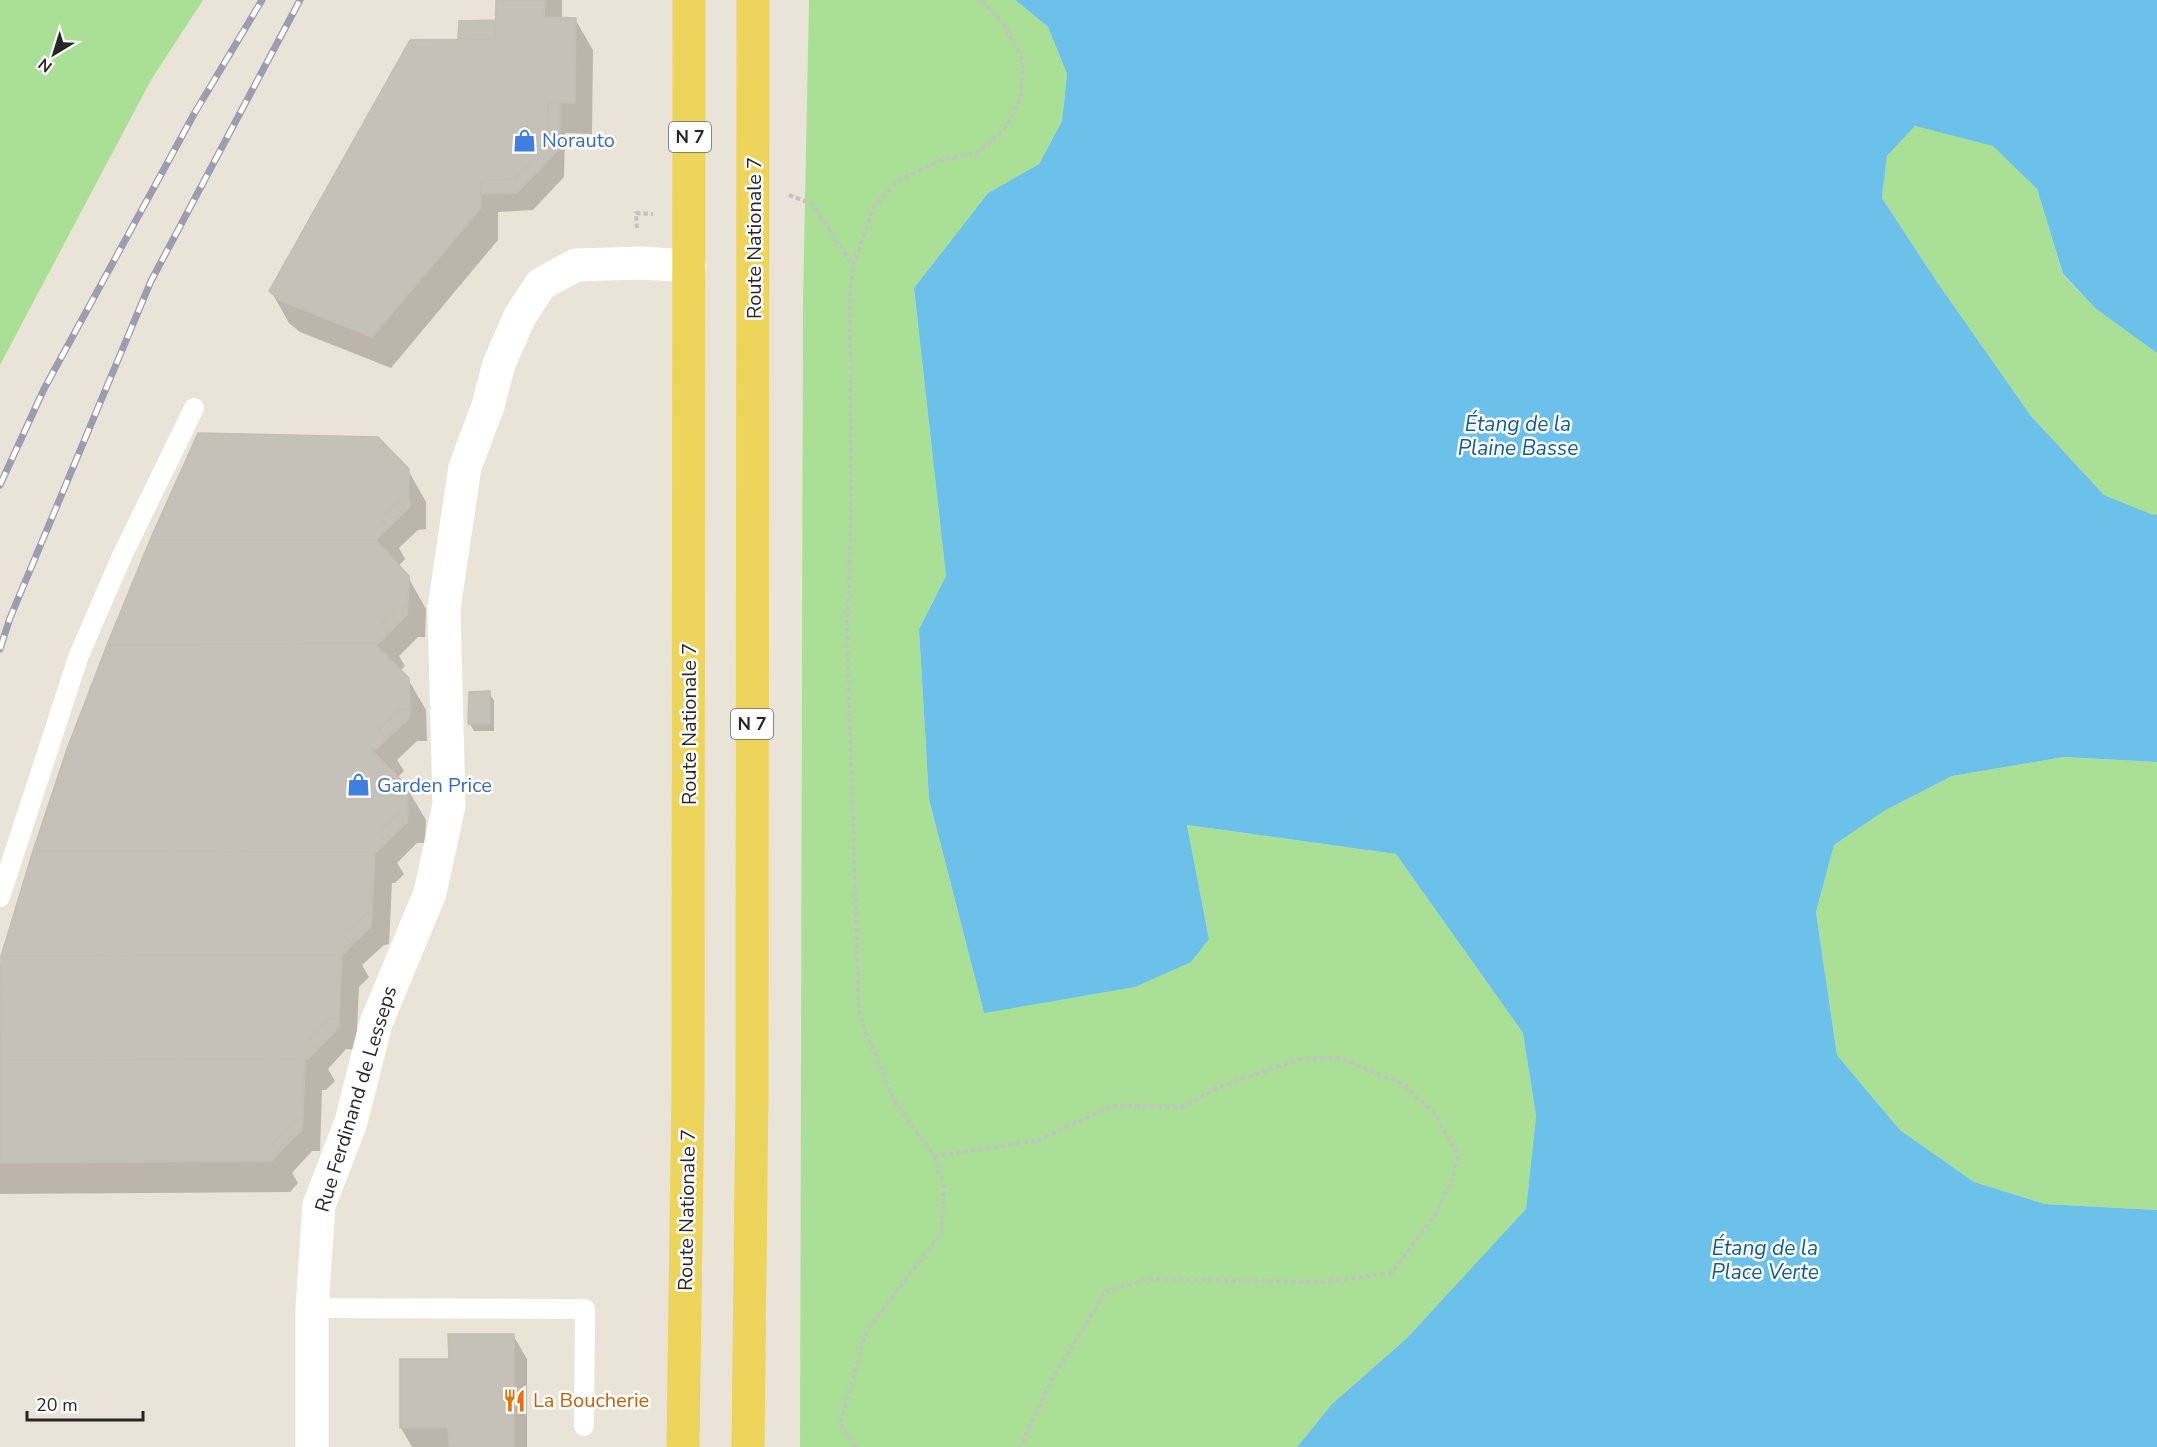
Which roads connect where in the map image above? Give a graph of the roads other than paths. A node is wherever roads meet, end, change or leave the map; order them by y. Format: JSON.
{"nodes":[{"id":1,"x":689,"y":0,"type":"edge"},
{"id":2,"x":753,"y":0,"type":"edge"},
{"id":3,"x":690,"y":266,"type":"junction"},
{"id":4,"x":194,"y":408,"type":"dead end"},
{"id":5,"x":0,"y":897,"type":"edge"},
{"id":6,"x":312,"y":1308,"type":"junction"},
{"id":7,"x":585,"y":1426,"type":"dead end"},
{"id":8,"x":312,"y":1447,"type":"edge"},
{"id":9,"x":682,"y":1447,"type":"edge"},
{"id":10,"x":747,"y":1447,"type":"edge"}],
"edges":[{"from":1,"to":3,"type":"main road","name":"Route Nationale 7","number":"N 7"},
{"from":2,"to":10,"type":"main road","name":"Route Nationale 7","number":"N 7"},
{"from":3,"to":6,"type":"street","name":"Rue Ferdinand de Lesseps"},
{"from":3,"to":9,"type":"main road","name":"Route Nationale 7","number":"N 7"},
{"from":4,"to":5,"type":"lane"},
{"from":6,"to":7,"type":"lane"},
{"from":6,"to":8,"type":"street","name":"Rue Ferdinand de Lesseps"}]}
